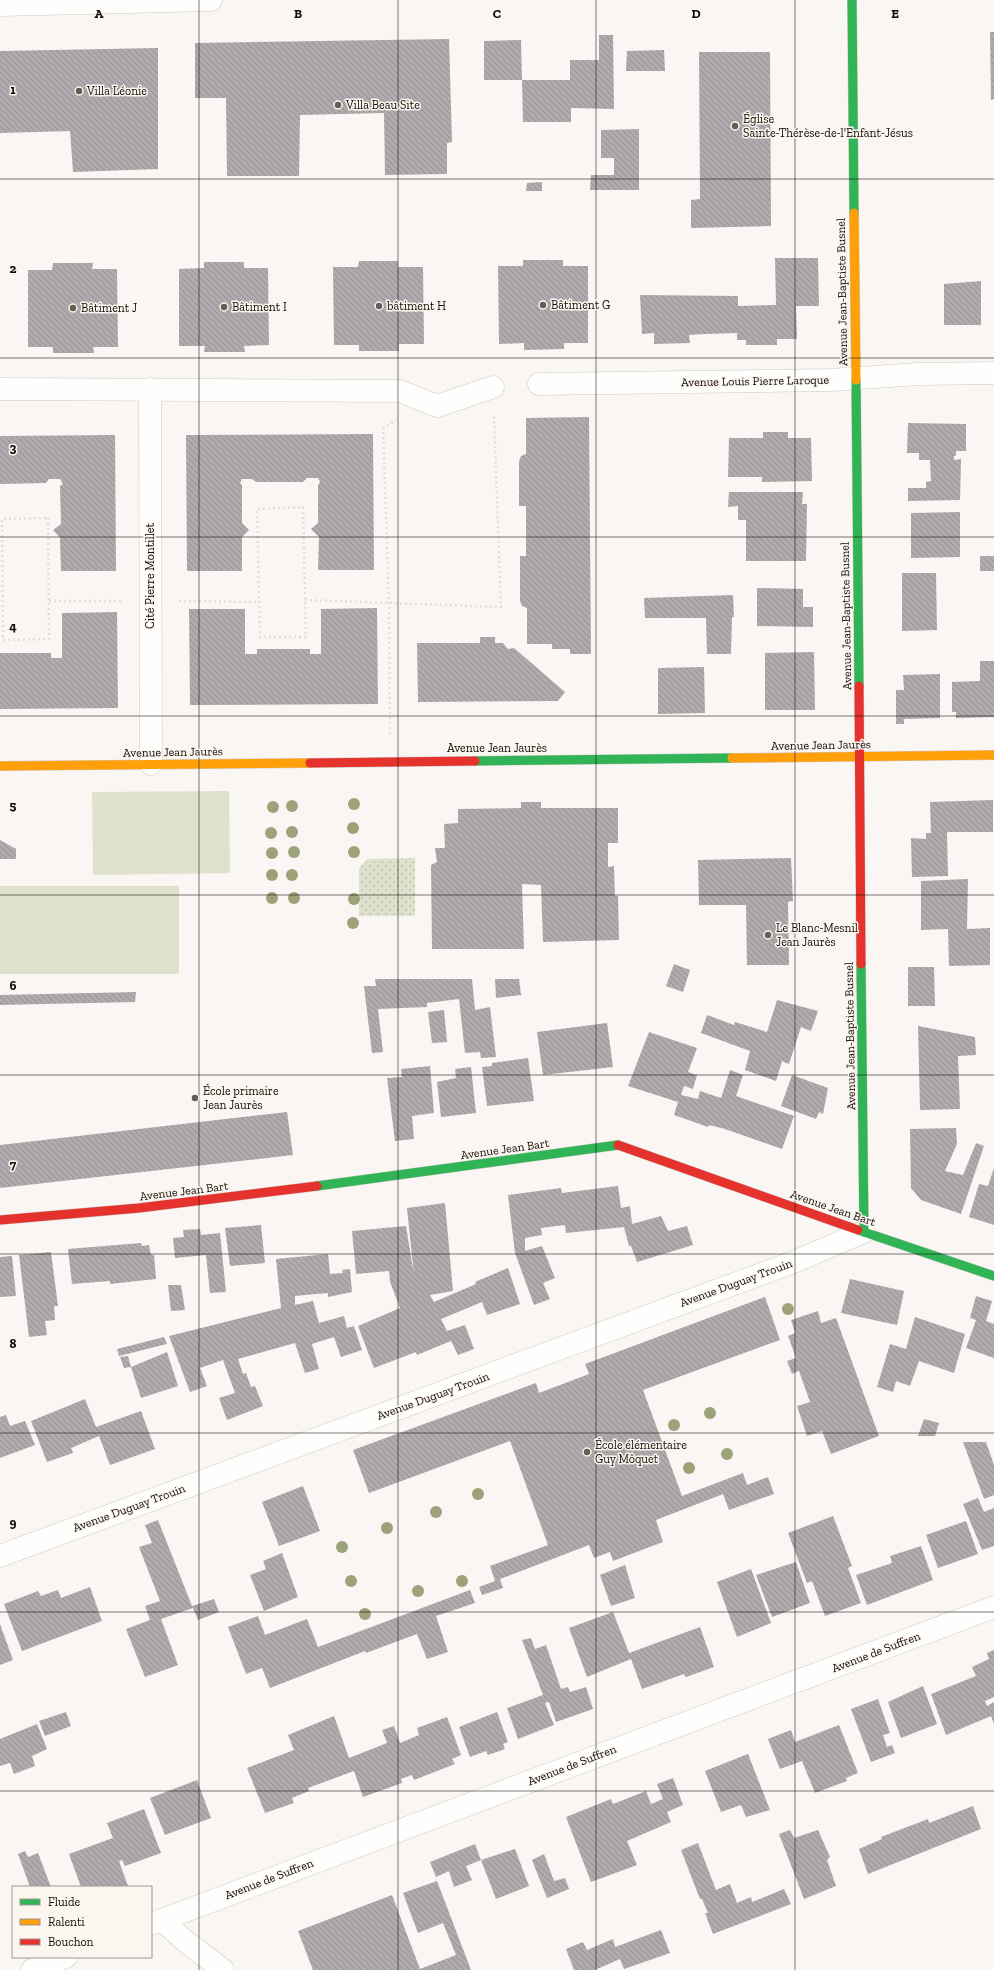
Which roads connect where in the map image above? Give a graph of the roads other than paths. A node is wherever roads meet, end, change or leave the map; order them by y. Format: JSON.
{"nodes":[{"id":1,"x":211,"y":0,"type":"edge"},
{"id":2,"x":852,"y":0,"type":"edge"},
{"id":3,"x":0,"y":5,"type":"edge"},
{"id":4,"x":994,"y":373,"type":"edge"},
{"id":5,"x":856,"y":379,"type":"junction"},
{"id":6,"x":539,"y":384,"type":"dead end"},
{"id":7,"x":0,"y":388,"type":"edge"},
{"id":8,"x":493,"y":388,"type":"road end"},
{"id":9,"x":150,"y":389,"type":"junction"},
{"id":10,"x":994,"y":755,"type":"edge"},
{"id":11,"x":859,"y":757,"type":"junction"},
{"id":12,"x":150,"y":764,"type":"junction"},
{"id":13,"x":0,"y":766,"type":"edge"},
{"id":14,"x":0,"y":1220,"type":"edge"},
{"id":15,"x":864,"y":1232,"type":"junction"},
{"id":16,"x":994,"y":1276,"type":"edge"},
{"id":17,"x":0,"y":1556,"type":"edge"},
{"id":18,"x":994,"y":1607,"type":"edge"},
{"id":19,"x":156,"y":1922,"type":"edge"},
{"id":20,"x":63,"y":1958,"type":"edge"},
{"id":21,"x":32,"y":1970,"type":"edge"},
{"id":22,"x":224,"y":1970,"type":"edge"}],
"edges":[{"from":1,"to":3,"type":"street"},
{"from":2,"to":5,"type":"street","name":"Avenue Jean-Baptiste Busnel"},
{"from":4,"to":5,"type":"street","name":"Avenue Louis Pierre Laroque"},
{"from":5,"to":6,"type":"street","name":"Avenue Louis Pierre Laroque"},
{"from":5,"to":11,"type":"street","name":"Avenue Jean-Baptiste Busnel"},
{"from":7,"to":9,"type":"street"},
{"from":8,"to":9,"type":"street"},
{"from":9,"to":12,"type":"street","name":"Cité Pierre Montillet"},
{"from":10,"to":11,"type":"street","name":"Avenue Jean Jaurès"},
{"from":11,"to":12,"type":"street","name":"Avenue Jean Jaurès"},
{"from":11,"to":15,"type":"street","name":"Avenue Jean-Baptiste Busnel"},
{"from":12,"to":13,"type":"street","name":"Avenue Jean Jaurès"},
{"from":14,"to":15,"type":"street","name":"Avenue Jean Bart"},
{"from":15,"to":16,"type":"street","name":"Avenue Jean Bart"},
{"from":15,"to":17,"type":"street","name":"Avenue Duguay Trouin"},
{"from":18,"to":19,"type":"street","name":"Avenue de Suffren"},
{"from":19,"to":22,"type":"street"},
{"from":20,"to":21,"type":"street"}]}
